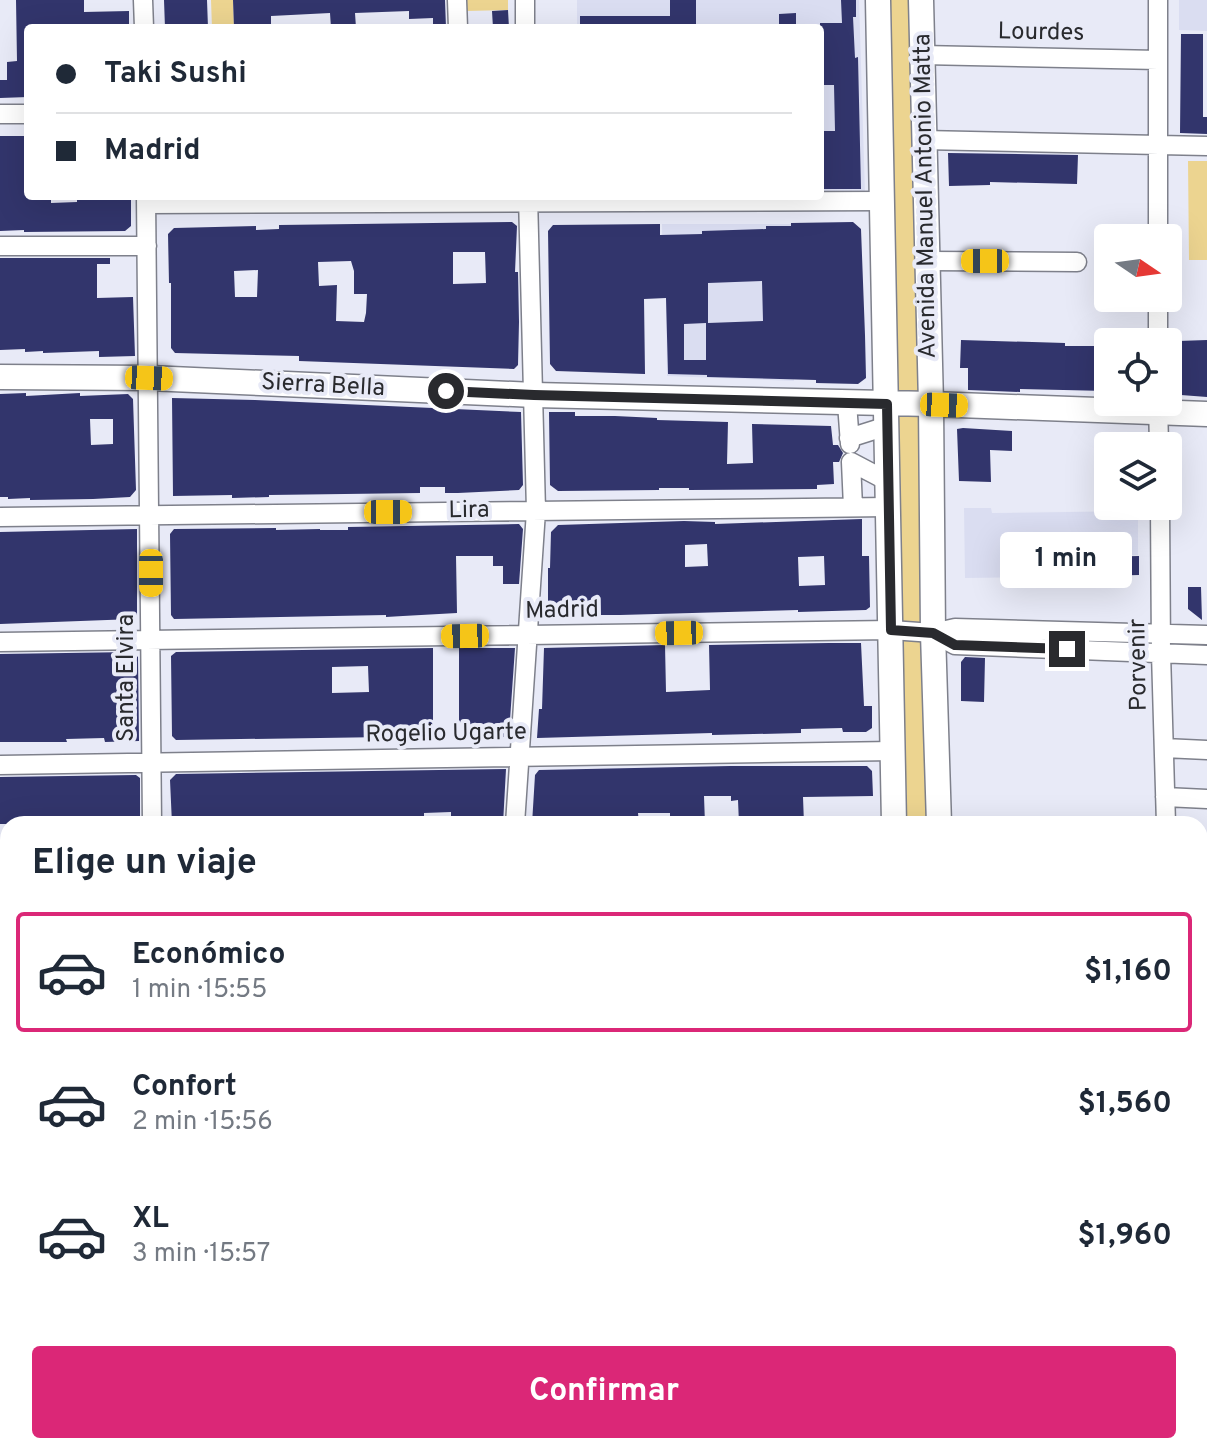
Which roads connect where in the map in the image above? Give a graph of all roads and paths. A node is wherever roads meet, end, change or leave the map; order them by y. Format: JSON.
{"nodes":[{"id":1,"x":143,"y":0,"type":"edge"},
{"id":2,"x":457,"y":0,"type":"edge"},
{"id":3,"x":525,"y":0,"type":"edge"},
{"id":4,"x":878,"y":0,"type":"edge"},
{"id":5,"x":921,"y":0,"type":"edge"},
{"id":6,"x":1158,"y":0,"type":"edge"},
{"id":7,"x":144,"y":24,"type":"edge"},
{"id":8,"x":458,"y":24,"type":"edge"},
{"id":9,"x":525,"y":24,"type":"edge"},
{"id":10,"x":922,"y":55,"type":"junction"},
{"id":11,"x":1158,"y":60,"type":"junction"},
{"id":12,"x":0,"y":114,"type":"edge"},
{"id":13,"x":24,"y":114,"type":"edge"},
{"id":14,"x":923,"y":140,"type":"junction"},
{"id":15,"x":1158,"y":146,"type":"junction"},
{"id":16,"x":1207,"y":146,"type":"edge"},
{"id":17,"x":146,"y":200,"type":"edge"},
{"id":18,"x":528,"y":200,"type":"edge"},
{"id":19,"x":705,"y":200,"type":"edge"},
{"id":20,"x":882,"y":201,"type":"junction"},
{"id":21,"x":1158,"y":224,"type":"edge"},
{"id":22,"x":0,"y":246,"type":"edge"},
{"id":23,"x":147,"y":246,"type":"junction"},
{"id":24,"x":927,"y":261,"type":"junction"},
{"id":25,"x":1077,"y":262,"type":"dead end"},
{"id":26,"x":0,"y":377,"type":"edge"},
{"id":27,"x":149,"y":378,"type":"junction"},
{"id":28,"x":534,"y":395,"type":"junction"},
{"id":29,"x":847,"y":403,"type":"junction"},
{"id":30,"x":931,"y":404,"type":"junction"},
{"id":31,"x":1094,"y":406,"type":"edge"},
{"id":32,"x":1182,"y":410,"type":"edge"},
{"id":33,"x":1207,"y":414,"type":"edge"},
{"id":34,"x":887,"y":415,"type":"junction"},
{"id":35,"x":850,"y":448,"type":"junction"},
{"id":36,"x":889,"y":482,"type":"junction"},
{"id":37,"x":853,"y":507,"type":"junction"},
{"id":38,"x":889,"y":507,"type":"junction"},
{"id":39,"x":536,"y":511,"type":"junction"},
{"id":40,"x":150,"y":515,"type":"junction"},
{"id":41,"x":0,"y":517,"type":"edge"},
{"id":42,"x":1160,"y":520,"type":"edge"},
{"id":43,"x":891,"y":630,"type":"junction"},
{"id":44,"x":933,"y":633,"type":"junction"},
{"id":45,"x":1161,"y":634,"type":"junction"},
{"id":46,"x":528,"y":635,"type":"junction"},
{"id":47,"x":1207,"y":635,"type":"edge"},
{"id":48,"x":151,"y":640,"type":"junction"},
{"id":49,"x":0,"y":642,"type":"edge"},
{"id":50,"x":1161,"y":653,"type":"junction"},
{"id":51,"x":1207,"y":655,"type":"edge"},
{"id":52,"x":1164,"y":748,"type":"junction"},
{"id":53,"x":1207,"y":750,"type":"edge"},
{"id":54,"x":893,"y":751,"type":"junction"},
{"id":55,"x":520,"y":757,"type":"junction"},
{"id":56,"x":152,"y":763,"type":"junction"},
{"id":57,"x":0,"y":765,"type":"edge"},
{"id":58,"x":1165,"y":797,"type":"junction"},
{"id":59,"x":1207,"y":799,"type":"edge"},
{"id":60,"x":152,"y":816,"type":"edge"},
{"id":61,"x":516,"y":816,"type":"edge"},
{"id":62,"x":894,"y":816,"type":"edge"},
{"id":63,"x":939,"y":816,"type":"edge"},
{"id":64,"x":1166,"y":816,"type":"edge"}],
"edges":[{"from":1,"to":7,"type":"street"},
{"from":2,"to":8,"type":"street"},
{"from":3,"to":9,"type":"street"},
{"from":4,"to":20,"type":"main road","name":"Avenida Manuel Antonio Matta"},
{"from":5,"to":10,"type":"main road","name":"Avenida Manuel Antonio Matta"},
{"from":6,"to":11,"type":"street"},
{"from":10,"to":11,"type":"street","name":"Lourdes"},
{"from":10,"to":14,"type":"main road","name":"Avenida Manuel Antonio Matta"},
{"from":11,"to":15,"type":"street"},
{"from":12,"to":13,"type":"street"},
{"from":14,"to":15,"type":"street"},
{"from":14,"to":24,"type":"main road","name":"Avenida Manuel Antonio Matta"},
{"from":15,"to":16,"type":"street"},
{"from":15,"to":21,"type":"street"},
{"from":17,"to":23,"type":"street","name":"Santa Elvira"},
{"from":18,"to":28,"type":"street"},
{"from":19,"to":20,"type":"street"},
{"from":20,"to":34,"type":"main road","name":"Avenida Manuel Antonio Matta"},
{"from":22,"to":23,"type":"street"},
{"from":23,"to":27,"type":"street","name":"Santa Elvira"},
{"from":24,"to":25,"type":"street"},
{"from":24,"to":30,"type":"main road","name":"Avenida Manuel Antonio Matta"},
{"from":26,"to":27,"type":"main road","name":"Sierra Bella"},
{"from":27,"to":28,"type":"main road","name":"Sierra Bella"},
{"from":27,"to":40,"type":"street","name":"Santa Elvira"},
{"from":28,"to":29,"type":"main road","name":"Sierra Bella"},
{"from":28,"to":39,"type":"street"},
{"from":29,"to":34,"type":"main road","name":"Sierra Bella"},
{"from":29,"to":35,"type":"street"},
{"from":30,"to":31,"type":"main road"},
{"from":30,"to":34,"type":"main road"},
{"from":30,"to":44,"type":"main road","name":"Avenida Manuel Antonio Matta"},
{"from":32,"to":33,"type":"main road"},
{"from":34,"to":35,"type":"street"},
{"from":34,"to":36,"type":"main road","name":"Avenida Manuel Antonio Matta"},
{"from":35,"to":36,"type":"street"},
{"from":35,"to":37,"type":"street"},
{"from":36,"to":38,"type":"main road","name":"Avenida Manuel Antonio Matta"},
{"from":37,"to":38,"type":"street","name":"Lira"},
{"from":37,"to":39,"type":"street","name":"Lira"},
{"from":38,"to":43,"type":"main road","name":"Avenida Manuel Antonio Matta"},
{"from":39,"to":40,"type":"street","name":"Lira"},
{"from":39,"to":46,"type":"street"},
{"from":40,"to":41,"type":"street","name":"Lira"},
{"from":40,"to":48,"type":"street","name":"Santa Elvira"},
{"from":42,"to":45,"type":"street","name":"Porvenir"},
{"from":43,"to":44,"type":"street","name":"Madrid"},
{"from":43,"to":46,"type":"street","name":"Madrid"},
{"from":43,"to":54,"type":"main road","name":"Avenida Manuel Antonio Matta"},
{"from":44,"to":45,"type":"street","name":"Madrid"},
{"from":44,"to":50,"type":"street","name":"Madrid"},
{"from":44,"to":63,"type":"main road","name":"Avenida Manuel Antonio Matta"},
{"from":45,"to":47,"type":"street","name":"Madrid"},
{"from":45,"to":50,"type":"street","name":"Porvenir"},
{"from":46,"to":48,"type":"street","name":"Madrid"},
{"from":46,"to":55,"type":"street"},
{"from":48,"to":49,"type":"street","name":"Madrid"},
{"from":48,"to":56,"type":"street","name":"Santa Elvira"},
{"from":50,"to":51,"type":"street","name":"Madrid"},
{"from":50,"to":52,"type":"street","name":"Porvenir"},
{"from":52,"to":53,"type":"street"},
{"from":52,"to":58,"type":"street","name":"Porvenir"},
{"from":54,"to":55,"type":"street","name":"Rogelio Ugarte"},
{"from":54,"to":62,"type":"main road","name":"Avenida Manuel Antonio Matta"},
{"from":55,"to":56,"type":"street","name":"Rogelio Ugarte"},
{"from":55,"to":61,"type":"street"},
{"from":56,"to":57,"type":"street","name":"Rogelio Ugarte"},
{"from":56,"to":60,"type":"street","name":"Santa Elvira"},
{"from":58,"to":59,"type":"street"},
{"from":58,"to":64,"type":"street","name":"Porvenir"}]}
